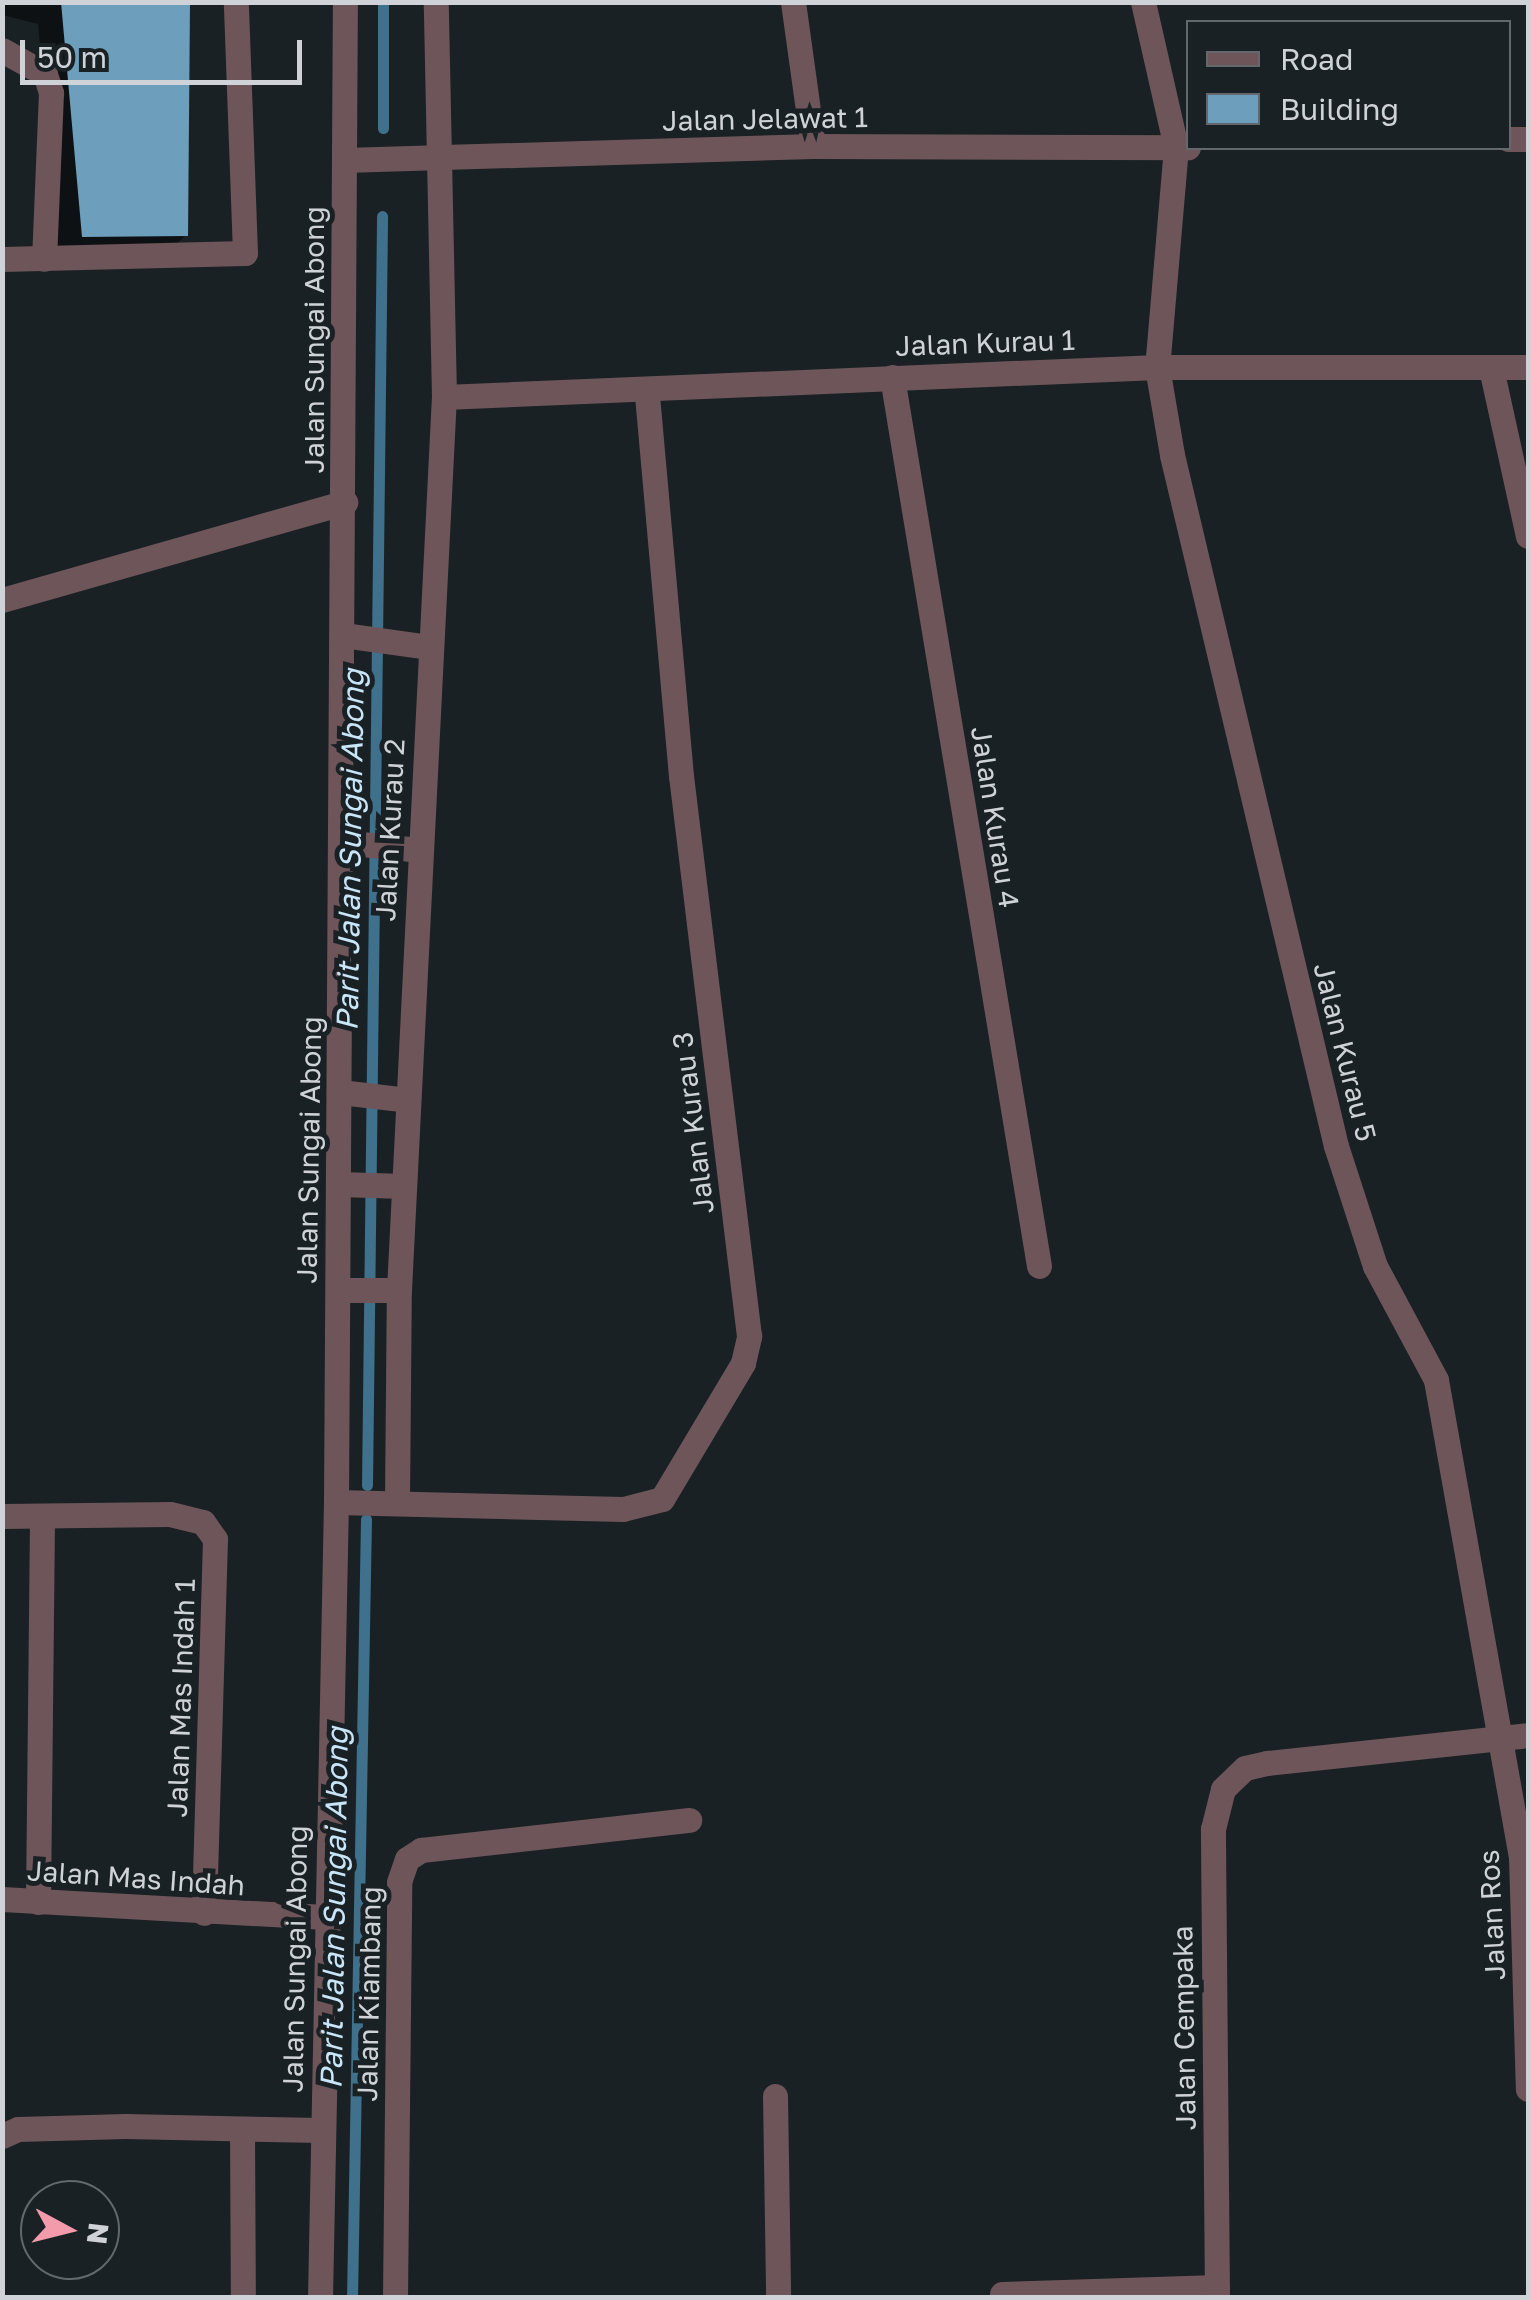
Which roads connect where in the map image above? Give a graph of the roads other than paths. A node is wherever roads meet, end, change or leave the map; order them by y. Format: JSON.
{"nodes":[{"id":1,"x":236,"y":2,"type":"edge"},
{"id":2,"x":344,"y":2,"type":"edge"},
{"id":3,"x":436,"y":2,"type":"edge"},
{"id":4,"x":793,"y":2,"type":"edge"},
{"id":5,"x":1143,"y":2,"type":"edge"},
{"id":6,"x":2,"y":50,"type":"edge"},
{"id":7,"x":813,"y":146,"type":"junction"},
{"id":8,"x":1182,"y":147,"type":"edge"},
{"id":9,"x":344,"y":160,"type":"junction"},
{"id":10,"x":434,"y":161,"type":"junction"},
{"id":11,"x":2,"y":259,"type":"edge"},
{"id":12,"x":44,"y":259,"type":"junction"},
{"id":13,"x":1157,"y":367,"type":"junction"},
{"id":14,"x":1528,"y":367,"type":"edge"},
{"id":15,"x":1492,"y":368,"type":"junction"},
{"id":16,"x":892,"y":377,"type":"junction"},
{"id":17,"x":647,"y":392,"type":"junction"},
{"id":18,"x":444,"y":397,"type":"junction"},
{"id":19,"x":345,"y":502,"type":"junction"},
{"id":20,"x":1528,"y":536,"type":"edge"},
{"id":21,"x":2,"y":600,"type":"edge"},
{"id":22,"x":354,"y":637,"type":"junction"},
{"id":23,"x":416,"y":645,"type":"junction"},
{"id":24,"x":354,"y":843,"type":"junction"},
{"id":25,"x":408,"y":848,"type":"junction"},
{"id":26,"x":350,"y":1093,"type":"junction"},
{"id":27,"x":398,"y":1099,"type":"junction"},
{"id":28,"x":350,"y":1185,"type":"junction"},
{"id":29,"x":396,"y":1186,"type":"junction"},
{"id":30,"x":1039,"y":1266,"type":"dead end"},
{"id":31,"x":370,"y":1290,"type":"junction"},
{"id":32,"x":336,"y":1502,"type":"junction"},
{"id":33,"x":397,"y":1502,"type":"junction"},
{"id":34,"x":2,"y":1516,"type":"edge"},
{"id":35,"x":42,"y":1517,"type":"junction"},
{"id":36,"x":1528,"y":1735,"type":"edge"},
{"id":37,"x":1498,"y":1740,"type":"junction"},
{"id":38,"x":689,"y":1820,"type":"dead end"},
{"id":39,"x":2,"y":1899,"type":"edge"},
{"id":40,"x":38,"y":1902,"type":"junction"},
{"id":41,"x":204,"y":1913,"type":"junction"},
{"id":42,"x":326,"y":1917,"type":"junction"},
{"id":43,"x":1528,"y":2089,"type":"edge"},
{"id":44,"x":775,"y":2096,"type":"dead end"},
{"id":45,"x":242,"y":2130,"type":"junction"},
{"id":46,"x":322,"y":2130,"type":"junction"},
{"id":47,"x":2,"y":2136,"type":"edge"},
{"id":48,"x":1217,"y":2292,"type":"edge"},
{"id":49,"x":1002,"y":2294,"type":"dead end"},
{"id":50,"x":243,"y":2298,"type":"edge"},
{"id":51,"x":320,"y":2298,"type":"edge"},
{"id":52,"x":395,"y":2298,"type":"edge"},
{"id":53,"x":778,"y":2298,"type":"edge"}],
"edges":[{"from":1,"to":12,"type":"street"},
{"from":2,"to":9,"type":"street","name":"Jalan Sungai Abong"},
{"from":3,"to":10,"type":"street","name":"Jalan Kurau 2"},
{"from":4,"to":7,"type":"street"},
{"from":5,"to":8,"type":"street","name":"Jalan Kurau 5"},
{"from":6,"to":12,"type":"street"},
{"from":7,"to":8,"type":"street","name":"Jalan Jelawat 1"},
{"from":7,"to":10,"type":"street","name":"Jalan Jelawat 1"},
{"from":8,"to":13,"type":"street","name":"Jalan Kurau 5"},
{"from":9,"to":10,"type":"street","name":"Jalan Jelawat 1"},
{"from":9,"to":19,"type":"street","name":"Jalan Sungai Abong"},
{"from":10,"to":18,"type":"street","name":"Jalan Kurau 2"},
{"from":11,"to":12,"type":"street"},
{"from":13,"to":15,"type":"street","name":"Jalan Kurau 1"},
{"from":13,"to":16,"type":"street","name":"Jalan Kurau 1"},
{"from":13,"to":37,"type":"street","name":"Jalan Kurau 5"},
{"from":14,"to":15,"type":"street","name":"Jalan Kurau 1"},
{"from":15,"to":20,"type":"street"},
{"from":16,"to":17,"type":"street","name":"Jalan Kurau 1"},
{"from":16,"to":30,"type":"street","name":"Jalan Kurau 4"},
{"from":17,"to":18,"type":"street","name":"Jalan Kurau 1"},
{"from":17,"to":33,"type":"street","name":"Jalan Kurau 3"},
{"from":18,"to":23,"type":"street","name":"Jalan Kurau 2"},
{"from":19,"to":21,"type":"street"},
{"from":19,"to":22,"type":"street","name":"Jalan Sungai Abong"},
{"from":22,"to":23,"type":"street"},
{"from":22,"to":24,"type":"street","name":"Jalan Sungai Abong"},
{"from":23,"to":25,"type":"street","name":"Jalan Kurau 2"},
{"from":24,"to":25,"type":"street"},
{"from":24,"to":26,"type":"street","name":"Jalan Sungai Abong"},
{"from":25,"to":27,"type":"street","name":"Jalan Kurau 2"},
{"from":26,"to":27,"type":"street"},
{"from":26,"to":28,"type":"street","name":"Jalan Sungai Abong"},
{"from":27,"to":29,"type":"street","name":"Jalan Kurau 2"},
{"from":28,"to":29,"type":"street"},
{"from":28,"to":31,"type":"street","name":"Jalan Sungai Abong"},
{"from":29,"to":31,"type":"street","name":"Jalan Kurau 2"},
{"from":31,"to":32,"type":"street","name":"Jalan Sungai Abong"},
{"from":31,"to":33,"type":"street","name":"Jalan Kurau 2"},
{"from":32,"to":33,"type":"street","name":"Jalan Kurau 3"},
{"from":32,"to":42,"type":"street","name":"Jalan Sungai Abong"},
{"from":34,"to":35,"type":"street"},
{"from":35,"to":40,"type":"street"},
{"from":35,"to":41,"type":"street","name":"Jalan Mas Indah 1"},
{"from":36,"to":37,"type":"street"},
{"from":37,"to":43,"type":"street","name":"Jalan Ros"},
{"from":37,"to":48,"type":"street","name":"Jalan Cempaka"},
{"from":38,"to":52,"type":"street","name":"Jalan Kiambang"},
{"from":39,"to":40,"type":"street","name":"Jalan Mas Indah"},
{"from":40,"to":41,"type":"street","name":"Jalan Mas Indah"},
{"from":41,"to":42,"type":"street","name":"Jalan Mas Indah"},
{"from":42,"to":46,"type":"street","name":"Jalan Sungai Abong"},
{"from":44,"to":53,"type":"street"},
{"from":45,"to":46,"type":"street"},
{"from":45,"to":47,"type":"street"},
{"from":45,"to":50,"type":"street"},
{"from":46,"to":51,"type":"street","name":"Jalan Sungai Abong"},
{"from":48,"to":49,"type":"street"}]}
